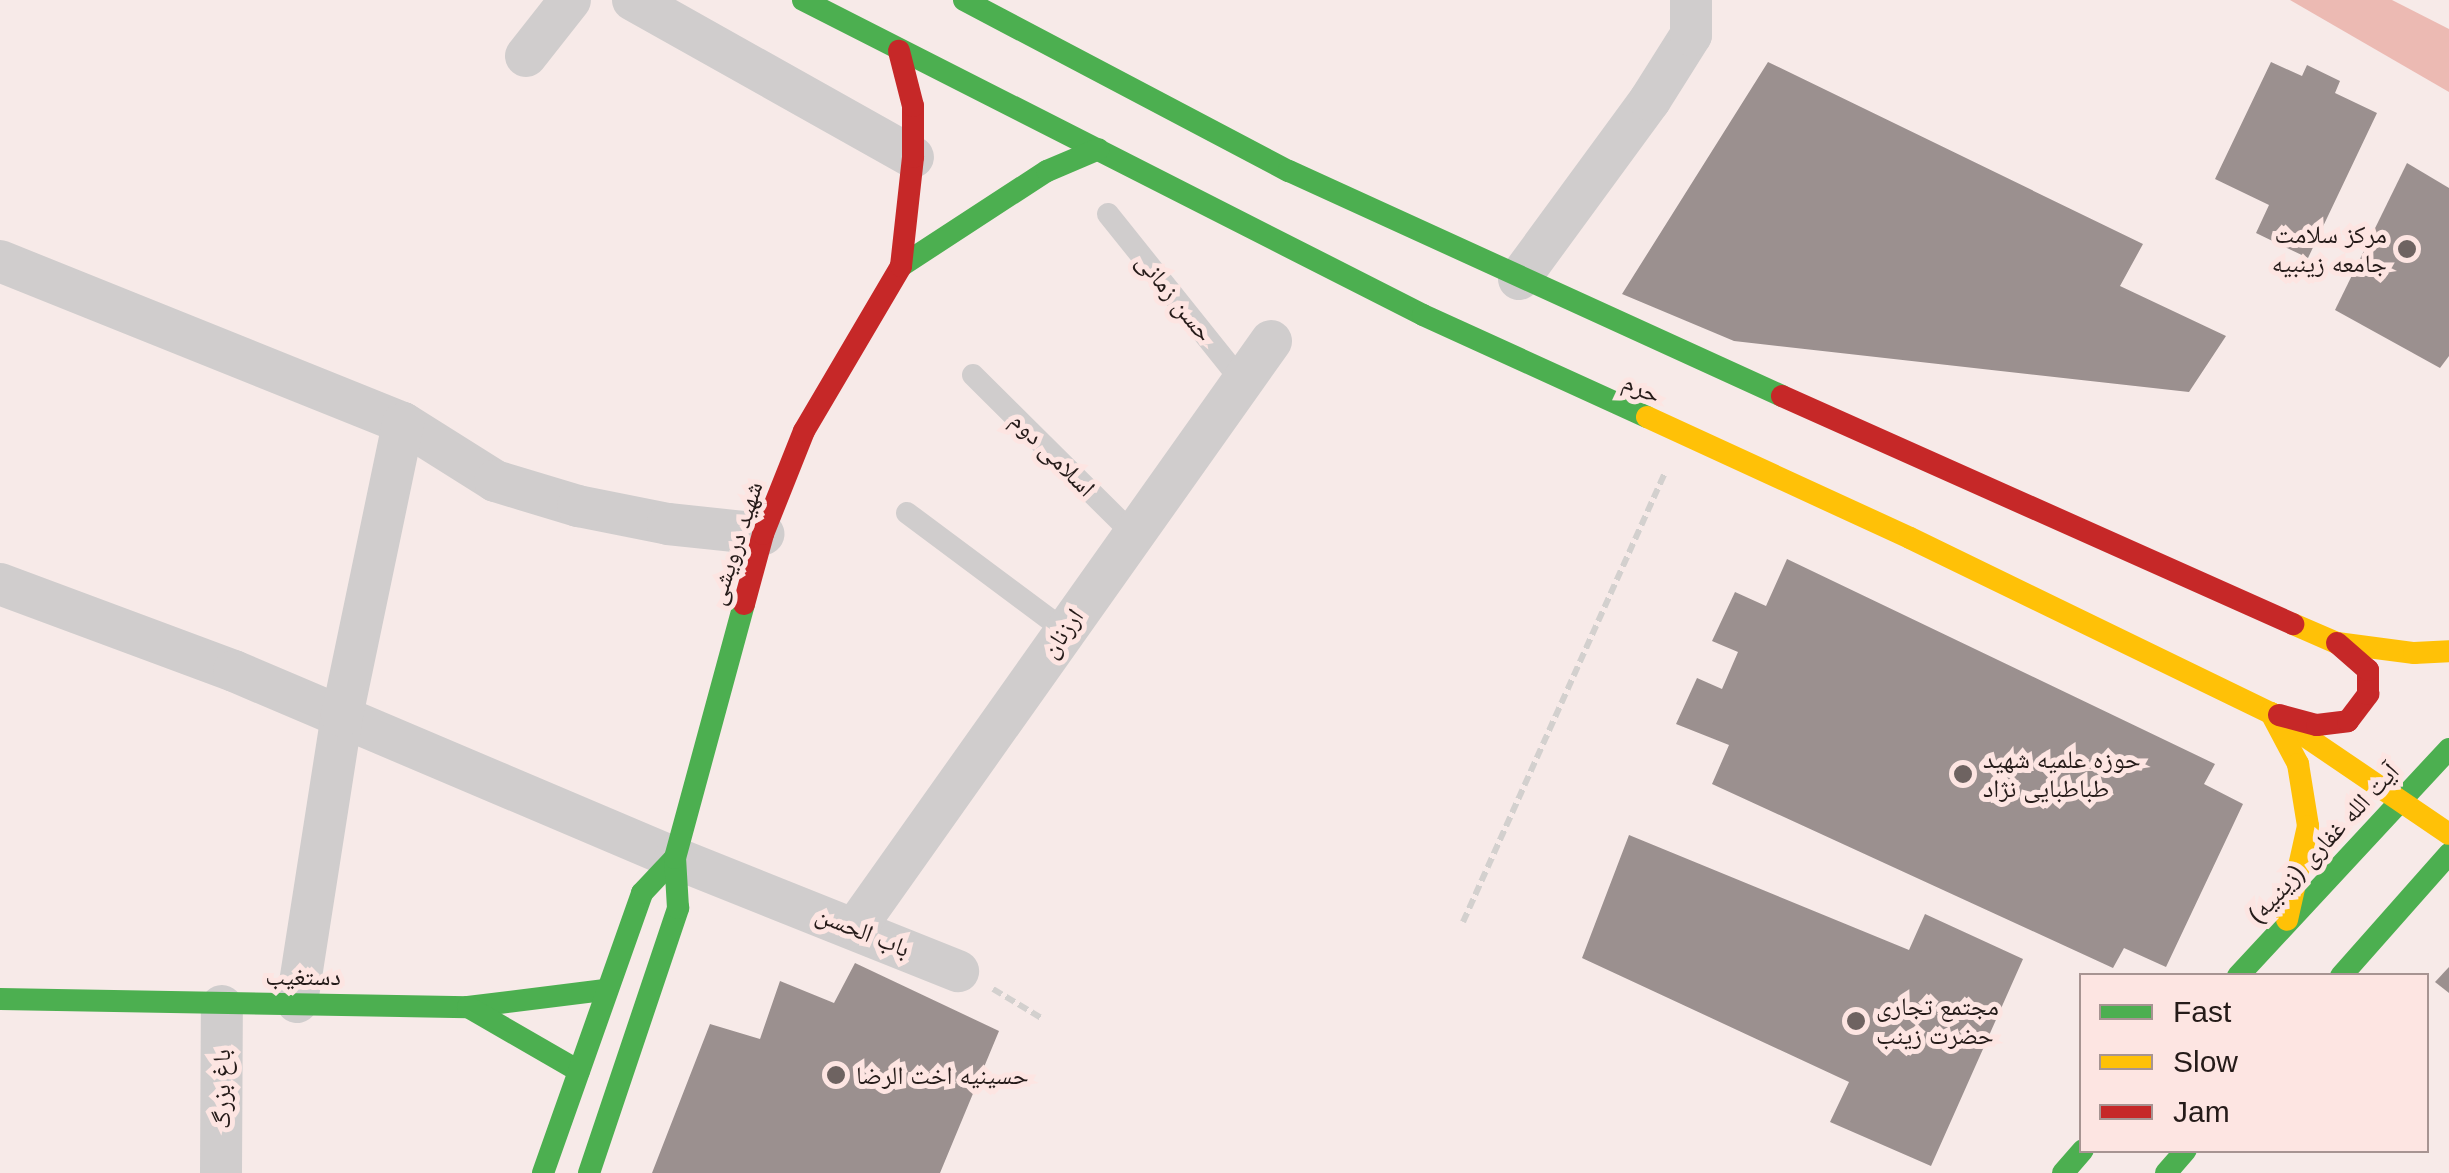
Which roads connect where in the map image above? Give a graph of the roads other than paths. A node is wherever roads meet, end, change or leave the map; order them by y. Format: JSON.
{"nodes":[{"id":1,"x":570,"y":0,"type":"edge"},
{"id":2,"x":633,"y":0,"type":"edge"},
{"id":3,"x":804,"y":0,"type":"edge"},
{"id":4,"x":964,"y":0,"type":"edge"},
{"id":5,"x":1692,"y":0,"type":"edge"},
{"id":6,"x":898,"y":50,"type":"junction"},
{"id":7,"x":526,"y":56,"type":"dead end"},
{"id":8,"x":1099,"y":149,"type":"junction"},
{"id":9,"x":913,"y":157,"type":"junction"},
{"id":10,"x":1108,"y":214,"type":"dead end"},
{"id":11,"x":0,"y":260,"type":"edge"},
{"id":12,"x":902,"y":266,"type":"junction"},
{"id":13,"x":1519,"y":279,"type":"junction"},
{"id":14,"x":1271,"y":341,"type":"dead end"},
{"id":15,"x":974,"y":375,"type":"dead end"},
{"id":16,"x":1242,"y":381,"type":"junction"},
{"id":17,"x":403,"y":423,"type":"junction"},
{"id":18,"x":907,"y":513,"type":"dead end"},
{"id":19,"x":762,"y":534,"type":"junction"},
{"id":20,"x":1133,"y":534,"type":"junction"},
{"id":21,"x":0,"y":584,"type":"edge"},
{"id":22,"x":1064,"y":630,"type":"junction"},
{"id":23,"x":2338,"y":642,"type":"junction"},
{"id":24,"x":2449,"y":651,"type":"edge"},
{"id":25,"x":2271,"y":712,"type":"junction"},
{"id":26,"x":342,"y":716,"type":"junction"},
{"id":27,"x":2449,"y":749,"type":"edge"},
{"id":28,"x":2402,"y":798,"type":"junction"},
{"id":29,"x":2449,"y":834,"type":"edge"},
{"id":30,"x":2449,"y":854,"type":"edge"},
{"id":31,"x":675,"y":858,"type":"junction"},
{"id":32,"x":2287,"y":920,"type":"junction"},
{"id":33,"x":856,"y":927,"type":"junction"},
{"id":34,"x":958,"y":971,"type":"road end"},
{"id":35,"x":2241,"y":973,"type":"edge"},
{"id":36,"x":2344,"y":973,"type":"edge"},
{"id":37,"x":605,"y":990,"type":"junction"},
{"id":38,"x":0,"y":999,"type":"edge"},
{"id":39,"x":297,"y":1002,"type":"junction"},
{"id":40,"x":222,"y":1006,"type":"junction"},
{"id":41,"x":468,"y":1007,"type":"junction"},
{"id":42,"x":579,"y":1071,"type":"junction"},
{"id":43,"x":2080,"y":1153,"type":"edge"},
{"id":44,"x":2183,"y":1153,"type":"edge"},
{"id":45,"x":221,"y":1173,"type":"edge"},
{"id":46,"x":543,"y":1173,"type":"edge"},
{"id":47,"x":589,"y":1173,"type":"edge"},
{"id":48,"x":2063,"y":1173,"type":"edge"},
{"id":49,"x":2166,"y":1173,"type":"edge"}],
"edges":[{"from":1,"to":7,"type":"street"},
{"from":2,"to":9,"type":"street"},
{"from":3,"to":6,"type":"street","name":"حرم"},
{"from":4,"to":13,"type":"street","name":"حرم"},
{"from":5,"to":13,"type":"street"},
{"from":6,"to":8,"type":"street","name":"حرم"},
{"from":6,"to":9,"type":"street","name":"شهید درویشی"},
{"from":8,"to":12,"type":"street","name":"شهید درویشی"},
{"from":8,"to":25,"type":"street","name":"حرم"},
{"from":9,"to":12,"type":"street","name":"شهید درویشی"},
{"from":10,"to":16,"type":"lane","name":"حسن زمانی"},
{"from":11,"to":17,"type":"street"},
{"from":12,"to":19,"type":"street","name":"شهید درویشی"},
{"from":13,"to":23,"type":"street","name":"حرم"},
{"from":14,"to":16,"type":"street","name":"ارزنان"},
{"from":15,"to":20,"type":"lane","name":"اسلامی دوم"},
{"from":16,"to":20,"type":"street","name":"ارزنان"},
{"from":17,"to":19,"type":"street"},
{"from":17,"to":26,"type":"street"},
{"from":18,"to":22,"type":"lane"},
{"from":19,"to":31,"type":"street","name":"شهید درویشی"},
{"from":20,"to":22,"type":"street","name":"ارزنان"},
{"from":21,"to":26,"type":"street","name":"باب الحسن"},
{"from":22,"to":33,"type":"street","name":"ارزنان"},
{"from":23,"to":24,"type":"street","name":"حرم"},
{"from":23,"to":25,"type":"street"},
{"from":25,"to":28,"type":"street"},
{"from":25,"to":32,"type":"street"},
{"from":26,"to":31,"type":"street","name":"باب الحسن"},
{"from":26,"to":39,"type":"street"},
{"from":27,"to":28,"type":"street","name":"آیت الله غفاری (زینبیه)"},
{"from":28,"to":29,"type":"street"},
{"from":28,"to":32,"type":"street","name":"آیت الله غفاری (زینبیه)"},
{"from":30,"to":36,"type":"street"},
{"from":31,"to":33,"type":"street","name":"باب الحسن"},
{"from":31,"to":37,"type":"street","name":"شهید درویشی"},
{"from":31,"to":47,"type":"street","name":"شهید درویشی"},
{"from":32,"to":35,"type":"street","name":"آیت الله غفاری (زینبیه)"},
{"from":33,"to":34,"type":"street","name":"باب الحسن"},
{"from":37,"to":41,"type":"street","name":"دستغیب"},
{"from":37,"to":42,"type":"street","name":"شهید درویشی"},
{"from":38,"to":40,"type":"street","name":"دستغیب"},
{"from":39,"to":40,"type":"street","name":"دستغیب"},
{"from":39,"to":41,"type":"street","name":"دستغیب"},
{"from":40,"to":45,"type":"street","name":"باغ بزرگ"},
{"from":41,"to":42,"type":"street"},
{"from":42,"to":46,"type":"street","name":"شهید درویشی"},
{"from":43,"to":48,"type":"street"},
{"from":44,"to":49,"type":"street"}]}
